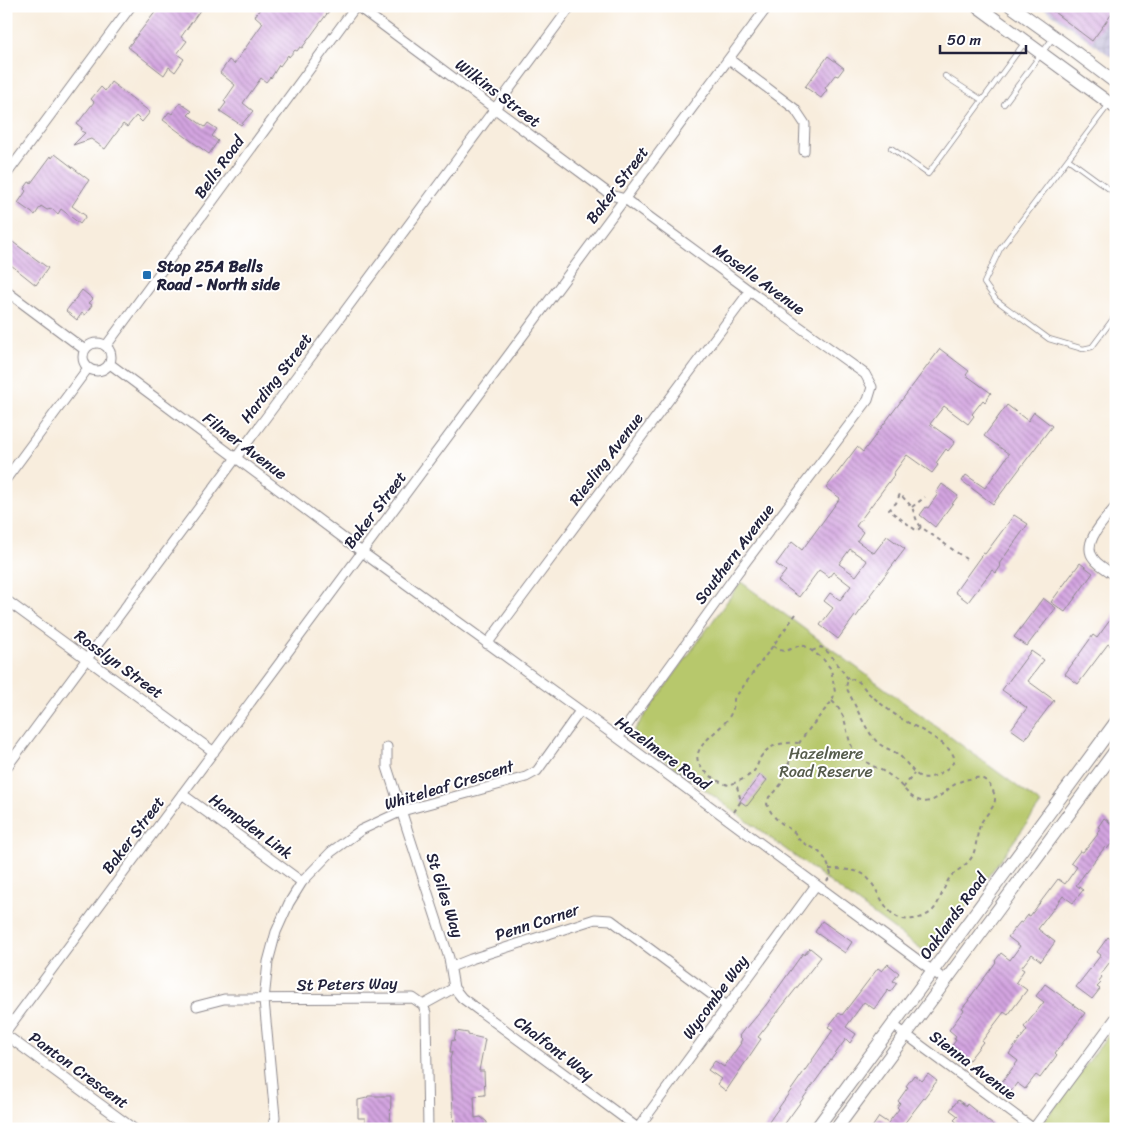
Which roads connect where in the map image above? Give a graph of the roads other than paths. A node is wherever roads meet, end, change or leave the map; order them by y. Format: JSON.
{"nodes":[{"id":1,"x":131,"y":6,"type":"edge"},
{"id":2,"x":357,"y":6,"type":"edge"},
{"id":3,"x":571,"y":6,"type":"edge"},
{"id":4,"x":768,"y":6,"type":"edge"},
{"id":5,"x":977,"y":6,"type":"edge"},
{"id":6,"x":1011,"y":6,"type":"edge"},
{"id":7,"x":1054,"y":37,"type":"junction"},
{"id":8,"x":1026,"y":41,"type":"junction"},
{"id":9,"x":1041,"y":53,"type":"junction"},
{"id":10,"x":729,"y":58,"type":"junction"},
{"id":11,"x":944,"y":76,"type":"dead end"},
{"id":12,"x":1116,"y":83,"type":"edge"},
{"id":13,"x":982,"y":100,"type":"junction"},
{"id":14,"x":1114,"y":102,"type":"edge"},
{"id":15,"x":1004,"y":104,"type":"dead end"},
{"id":16,"x":494,"y":109,"type":"junction"},
{"id":17,"x":891,"y":148,"type":"dead end"},
{"id":18,"x":804,"y":151,"type":"dead end"},
{"id":19,"x":1068,"y":159,"type":"junction"},
{"id":20,"x":6,"y":175,"type":"edge"},
{"id":21,"x":1116,"y":194,"type":"edge"},
{"id":22,"x":625,"y":199,"type":"junction"},
{"id":23,"x":6,"y":291,"type":"edge"},
{"id":24,"x":750,"y":291,"type":"junction"},
{"id":25,"x":1116,"y":315,"type":"edge"},
{"id":26,"x":106,"y":346,"type":"junction"},
{"id":27,"x":85,"y":350,"type":"junction"},
{"id":28,"x":110,"y":364,"type":"junction"},
{"id":29,"x":88,"y":368,"type":"junction"},
{"id":30,"x":872,"y":387,"type":"joint"},
{"id":31,"x":236,"y":458,"type":"junction"},
{"id":32,"x":6,"y":480,"type":"edge"},
{"id":33,"x":1116,"y":506,"type":"edge"},
{"id":34,"x":362,"y":552,"type":"junction"},
{"id":35,"x":1116,"y":576,"type":"edge"},
{"id":36,"x":6,"y":600,"type":"edge"},
{"id":37,"x":487,"y":644,"type":"junction"},
{"id":38,"x":87,"y":658,"type":"junction"},
{"id":39,"x":580,"y":711,"type":"junction"},
{"id":40,"x":1115,"y":724,"type":"edge"},
{"id":41,"x":618,"y":738,"type":"junction"},
{"id":42,"x":387,"y":747,"type":"dead end"},
{"id":43,"x":1116,"y":750,"type":"edge"},
{"id":44,"x":214,"y":752,"type":"junction"},
{"id":45,"x":6,"y":768,"type":"edge"},
{"id":46,"x":182,"y":794,"type":"junction"},
{"id":47,"x":402,"y":812,"type":"junction"},
{"id":48,"x":302,"y":882,"type":"junction"},
{"id":49,"x":818,"y":887,"type":"junction"},
{"id":50,"x":451,"y":967,"type":"junction"},
{"id":51,"x":933,"y":972,"type":"junction"},
{"id":52,"x":945,"y":980,"type":"junction"},
{"id":53,"x":454,"y":988,"type":"junction"},
{"id":54,"x":264,"y":1000,"type":"junction"},
{"id":55,"x":423,"y":1005,"type":"junction"},
{"id":56,"x":197,"y":1006,"type":"dead end"},
{"id":57,"x":727,"y":1006,"type":"junction"},
{"id":58,"x":1116,"y":1017,"type":"edge"},
{"id":59,"x":894,"y":1025,"type":"junction"},
{"id":60,"x":6,"y":1033,"type":"edge"},
{"id":61,"x":906,"y":1034,"type":"junction"},
{"id":62,"x":638,"y":1128,"type":"edge"},
{"id":63,"x":134,"y":1129,"type":"edge"},
{"id":64,"x":272,"y":1129,"type":"edge"},
{"id":65,"x":428,"y":1129,"type":"edge"},
{"id":66,"x":816,"y":1129,"type":"edge"},
{"id":67,"x":836,"y":1129,"type":"edge"},
{"id":68,"x":1034,"y":1129,"type":"edge"}],
"edges":[{"from":1,"to":20,"type":"street"},
{"from":2,"to":16,"type":"street","name":"Wilkins Street"},
{"from":2,"to":26,"type":"street","name":"Bells Road"},
{"from":3,"to":16,"type":"street","name":"Harding Street"},
{"from":4,"to":10,"type":"street","name":"Baker Street"},
{"from":5,"to":8,"type":"main road"},
{"from":6,"to":7,"type":"main road"},
{"from":7,"to":9,"type":"lane"},
{"from":7,"to":12,"type":"main road"},
{"from":8,"to":9,"type":"main road"},
{"from":8,"to":13,"type":"lane"},
{"from":9,"to":14,"type":"main road"},
{"from":9,"to":15,"type":"lane"},
{"from":10,"to":18,"type":"street"},
{"from":10,"to":22,"type":"street","name":"Baker Street"},
{"from":11,"to":13,"type":"lane"},
{"from":13,"to":17,"type":"lane"},
{"from":14,"to":19,"type":"lane"},
{"from":16,"to":22,"type":"street","name":"Wilkins Street"},
{"from":16,"to":31,"type":"street","name":"Harding Street"},
{"from":19,"to":21,"type":"lane"},
{"from":19,"to":25,"type":"lane"},
{"from":22,"to":24,"type":"street","name":"Moselle Avenue"},
{"from":22,"to":34,"type":"street","name":"Baker Street"},
{"from":23,"to":27,"type":"street"},
{"from":24,"to":30,"type":"street","name":"Moselle Avenue"},
{"from":24,"to":37,"type":"street","name":"Riesling Avenue"},
{"from":26,"to":27,"type":"street"},
{"from":26,"to":28,"type":"street"},
{"from":27,"to":29,"type":"street"},
{"from":28,"to":29,"type":"street"},
{"from":28,"to":31,"type":"street","name":"Filmer Avenue"},
{"from":29,"to":32,"type":"street"},
{"from":30,"to":41,"type":"street","name":"Southern Avenue"},
{"from":31,"to":34,"type":"street","name":"Filmer Avenue"},
{"from":31,"to":38,"type":"street","name":"Harding Street"},
{"from":33,"to":35,"type":"street"},
{"from":34,"to":37,"type":"street","name":"Hazelmere Road"},
{"from":34,"to":44,"type":"street","name":"Baker Street"},
{"from":36,"to":38,"type":"street","name":"Rosslyn Street"},
{"from":37,"to":39,"type":"street","name":"Hazelmere Road"},
{"from":38,"to":44,"type":"street","name":"Rosslyn Street"},
{"from":38,"to":45,"type":"street","name":"Harding Street"},
{"from":39,"to":41,"type":"street","name":"Hazelmere Road"},
{"from":39,"to":47,"type":"street","name":"Whiteleaf Crescent"},
{"from":40,"to":51,"type":"main road","name":"Oaklands Road"},
{"from":41,"to":49,"type":"street","name":"Hazelmere Road"},
{"from":42,"to":47,"type":"street","name":"St Giles Way"},
{"from":43,"to":52,"type":"main road","name":"Oaklands Road"},
{"from":44,"to":46,"type":"street","name":"Baker Street"},
{"from":46,"to":48,"type":"street","name":"Hampden Link"},
{"from":46,"to":60,"type":"street","name":"Baker Street"},
{"from":47,"to":48,"type":"street","name":"Whiteleaf Crescent"},
{"from":47,"to":50,"type":"street","name":"St Giles Way"},
{"from":48,"to":54,"type":"street","name":"Whiteleaf Crescent"},
{"from":49,"to":51,"type":"street","name":"Hazelmere Road"},
{"from":49,"to":57,"type":"street","name":"Wycombe Way"},
{"from":50,"to":53,"type":"street","name":"St Giles Way"},
{"from":50,"to":57,"type":"street","name":"Penn Corner"},
{"from":51,"to":52,"type":"street","name":"Hazelmere Road"},
{"from":51,"to":59,"type":"main road","name":"Oaklands Road"},
{"from":52,"to":61,"type":"main road","name":"Oaklands Road"},
{"from":53,"to":55,"type":"street"},
{"from":53,"to":62,"type":"street","name":"Chalfont Way"},
{"from":54,"to":55,"type":"street","name":"St Peters Way"},
{"from":54,"to":56,"type":"street","name":"St Peters Way"},
{"from":54,"to":64,"type":"street","name":"Whiteleaf Crescent"},
{"from":55,"to":65,"type":"street"},
{"from":57,"to":62,"type":"street","name":"Wycombe Way"},
{"from":58,"to":68,"type":"street"},
{"from":59,"to":61,"type":"street","name":"Sienna Avenue"},
{"from":59,"to":66,"type":"main road","name":"Oaklands Road"},
{"from":60,"to":63,"type":"street","name":"Panton Crescent"},
{"from":61,"to":67,"type":"main road","name":"Oaklands Road"},
{"from":61,"to":68,"type":"street","name":"Sienna Avenue"}]}
